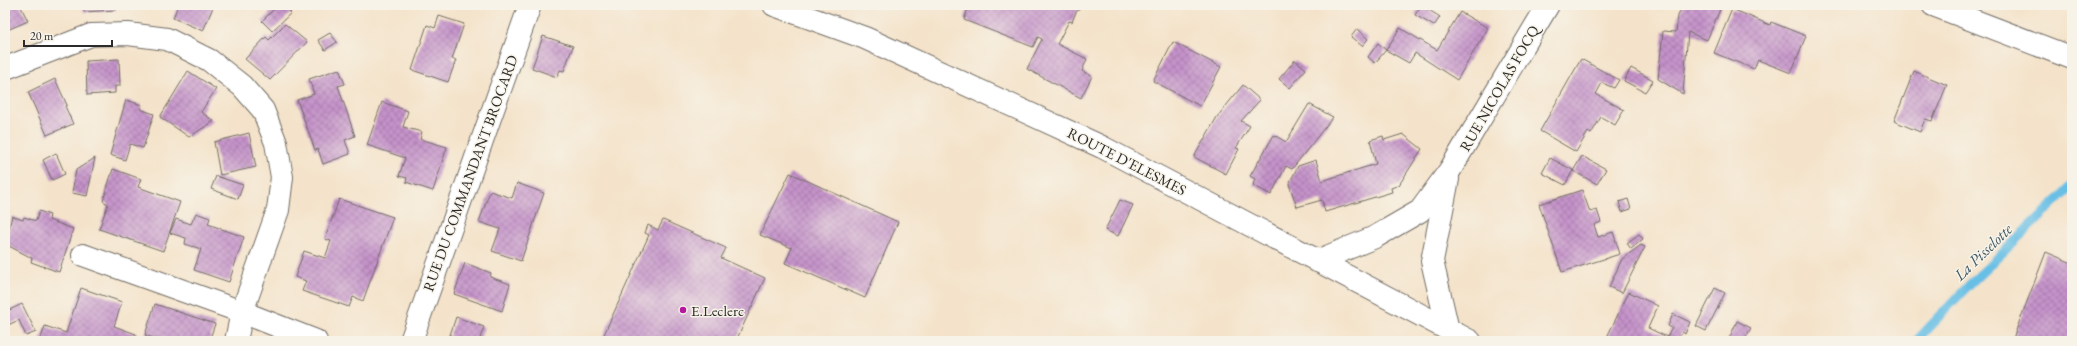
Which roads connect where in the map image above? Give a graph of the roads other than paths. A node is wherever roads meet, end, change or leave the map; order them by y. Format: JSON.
{"nodes":[{"id":1,"x":530,"y":5,"type":"edge"},
{"id":2,"x":774,"y":5,"type":"edge"},
{"id":3,"x":1548,"y":5,"type":"edge"},
{"id":4,"x":1933,"y":5,"type":"edge"},
{"id":5,"x":2072,"y":58,"type":"edge"},
{"id":6,"x":6,"y":68,"type":"dead end"},
{"id":7,"x":1450,"y":170,"type":"junction"},
{"id":8,"x":83,"y":255,"type":"dead end"},
{"id":9,"x":1317,"y":261,"type":"junction"},
{"id":10,"x":242,"y":312,"type":"junction"},
{"id":11,"x":1448,"y":330,"type":"junction"},
{"id":12,"x":236,"y":341,"type":"edge"},
{"id":13,"x":316,"y":341,"type":"edge"},
{"id":14,"x":411,"y":341,"type":"edge"},
{"id":15,"x":1470,"y":341,"type":"edge"}],
"edges":[{"from":1,"to":14,"type":"street","name":"RUE DU COMMANDANT BROCARD"},
{"from":2,"to":9,"type":"street","name":"ROUTE D'ELESMES"},
{"from":3,"to":7,"type":"street","name":"RUE NICOLAS FOCQ"},
{"from":4,"to":5,"type":"street"},
{"from":6,"to":10,"type":"street"},
{"from":7,"to":9,"type":"street","name":"RUE NICOLAS FOCQ"},
{"from":7,"to":11,"type":"street","name":"RUE NICOLAS FOCQ"},
{"from":8,"to":10,"type":"street"},
{"from":9,"to":11,"type":"street","name":"ROUTE D'ELESMES"},
{"from":10,"to":12,"type":"street"},
{"from":10,"to":13,"type":"street"},
{"from":11,"to":15,"type":"street","name":"ROUTE D'ELESMES"}]}
